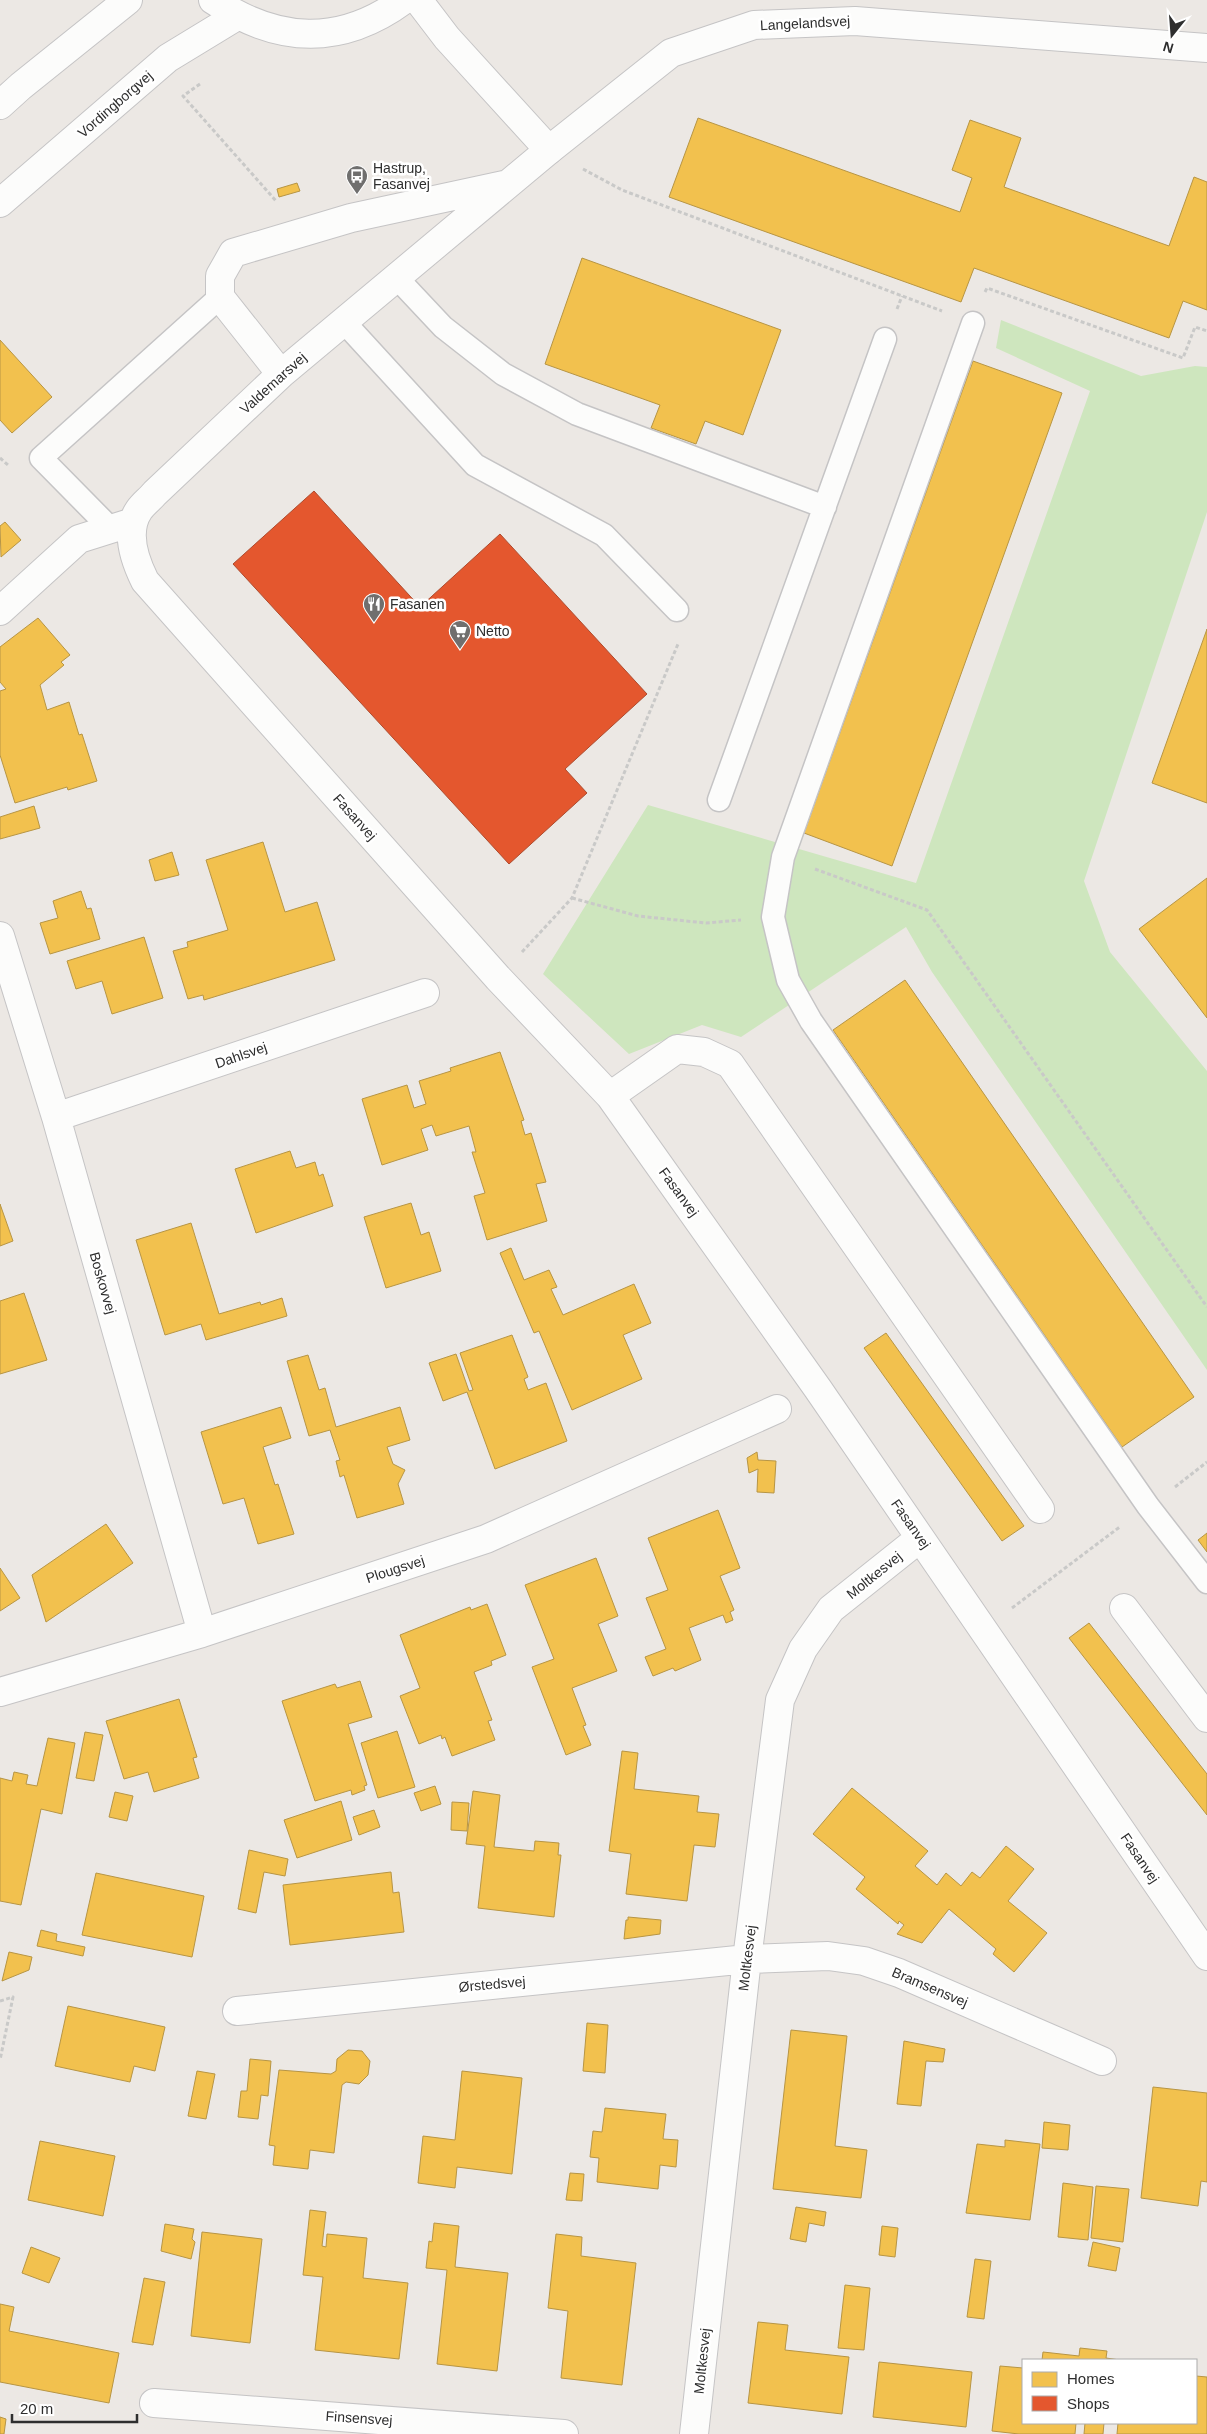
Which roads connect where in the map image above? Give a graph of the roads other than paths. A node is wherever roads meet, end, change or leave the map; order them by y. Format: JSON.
{"nodes":[{"id":1,"x":128,"y":0,"type":"edge"},
{"id":2,"x":213,"y":0,"type":"edge"},
{"id":3,"x":404,"y":0,"type":"edge"},
{"id":4,"x":418,"y":0,"type":"edge"},
{"id":5,"x":237,"y":16,"type":"junction"},
{"id":6,"x":1207,"y":48,"type":"edge"},
{"id":7,"x":0,"y":105,"type":"edge"},
{"id":8,"x":549,"y":150,"type":"junction"},
{"id":9,"x":508,"y":184,"type":"junction"},
{"id":10,"x":0,"y":203,"type":"edge"},
{"id":11,"x":396,"y":278,"type":"junction"},
{"id":12,"x":220,"y":297,"type":"junction"},
{"id":13,"x":344,"y":322,"type":"junction"},
{"id":14,"x":973,"y":323,"type":"road end"},
{"id":15,"x":885,"y":338,"type":"dead end"},
{"id":16,"x":280,"y":374,"type":"junction"},
{"id":17,"x":825,"y":507,"type":"junction"},
{"id":18,"x":122,"y":525,"type":"junction"},
{"id":19,"x":676,"y":610,"type":"road end"},
{"id":20,"x":0,"y":611,"type":"edge"},
{"id":21,"x":720,"y":800,"type":"dead end"},
{"id":22,"x":0,"y":936,"type":"edge"},
{"id":23,"x":425,"y":993,"type":"dead end"},
{"id":24,"x":610,"y":1096,"type":"junction"},
{"id":25,"x":56,"y":1118,"type":"junction"},
{"id":26,"x":777,"y":1409,"type":"dead end"},
{"id":27,"x":1040,"y":1509,"type":"dead end"},
{"id":28,"x":920,"y":1538,"type":"junction"},
{"id":29,"x":1207,"y":1582,"type":"edge"},
{"id":30,"x":1124,"y":1608,"type":"dead end"},
{"id":31,"x":202,"y":1632,"type":"junction"},
{"id":32,"x":0,"y":1692,"type":"edge"},
{"id":33,"x":1207,"y":1718,"type":"edge"},
{"id":34,"x":1207,"y":1956,"type":"edge"},
{"id":35,"x":747,"y":1959,"type":"junction"},
{"id":36,"x":237,"y":2010,"type":"dead end"},
{"id":37,"x":1102,"y":2061,"type":"dead end"},
{"id":38,"x":154,"y":2403,"type":"dead end"},
{"id":39,"x":564,"y":2434,"type":"edge"},
{"id":40,"x":694,"y":2434,"type":"edge"}],
"edges":[{"from":1,"to":7,"type":"street"},
{"from":2,"to":5,"type":"street"},
{"from":3,"to":5,"type":"street"},
{"from":4,"to":8,"type":"street"},
{"from":5,"to":10,"type":"street","name":"Vordingborgvej"},
{"from":6,"to":8,"type":"street","name":"Langelandsvej"},
{"from":8,"to":9,"type":"street","name":"Valdemarsvej"},
{"from":9,"to":11,"type":"street","name":"Valdemarsvej"},
{"from":9,"to":12,"type":"street"},
{"from":11,"to":13,"type":"street","name":"Valdemarsvej"},
{"from":11,"to":17,"type":"lane"},
{"from":12,"to":16,"type":"street"},
{"from":12,"to":18,"type":"lane"},
{"from":13,"to":16,"type":"street","name":"Valdemarsvej"},
{"from":13,"to":19,"type":"lane"},
{"from":14,"to":29,"type":"lane"},
{"from":15,"to":17,"type":"lane"},
{"from":16,"to":18,"type":"street","name":"Valdemarsvej"},
{"from":17,"to":21,"type":"lane"},
{"from":18,"to":20,"type":"street"},
{"from":18,"to":24,"type":"street","name":"Fasanvej"},
{"from":22,"to":25,"type":"street","name":"Boskovvej"},
{"from":23,"to":25,"type":"street","name":"Dahlsvej"},
{"from":24,"to":27,"type":"street"},
{"from":24,"to":28,"type":"street","name":"Fasanvej"},
{"from":25,"to":31,"type":"street","name":"Boskovvej"},
{"from":26,"to":31,"type":"street","name":"Plougsvej"},
{"from":28,"to":34,"type":"street","name":"Fasanvej"},
{"from":28,"to":35,"type":"street","name":"Moltkesvej"},
{"from":30,"to":33,"type":"street"},
{"from":31,"to":32,"type":"street","name":"Plougsvej"},
{"from":35,"to":36,"type":"street","name":"Ørstedsvej"},
{"from":35,"to":37,"type":"street","name":"Bramsensvej"},
{"from":35,"to":40,"type":"street","name":"Moltkesvej"},
{"from":38,"to":39,"type":"street","name":"Finsensvej"}]}
